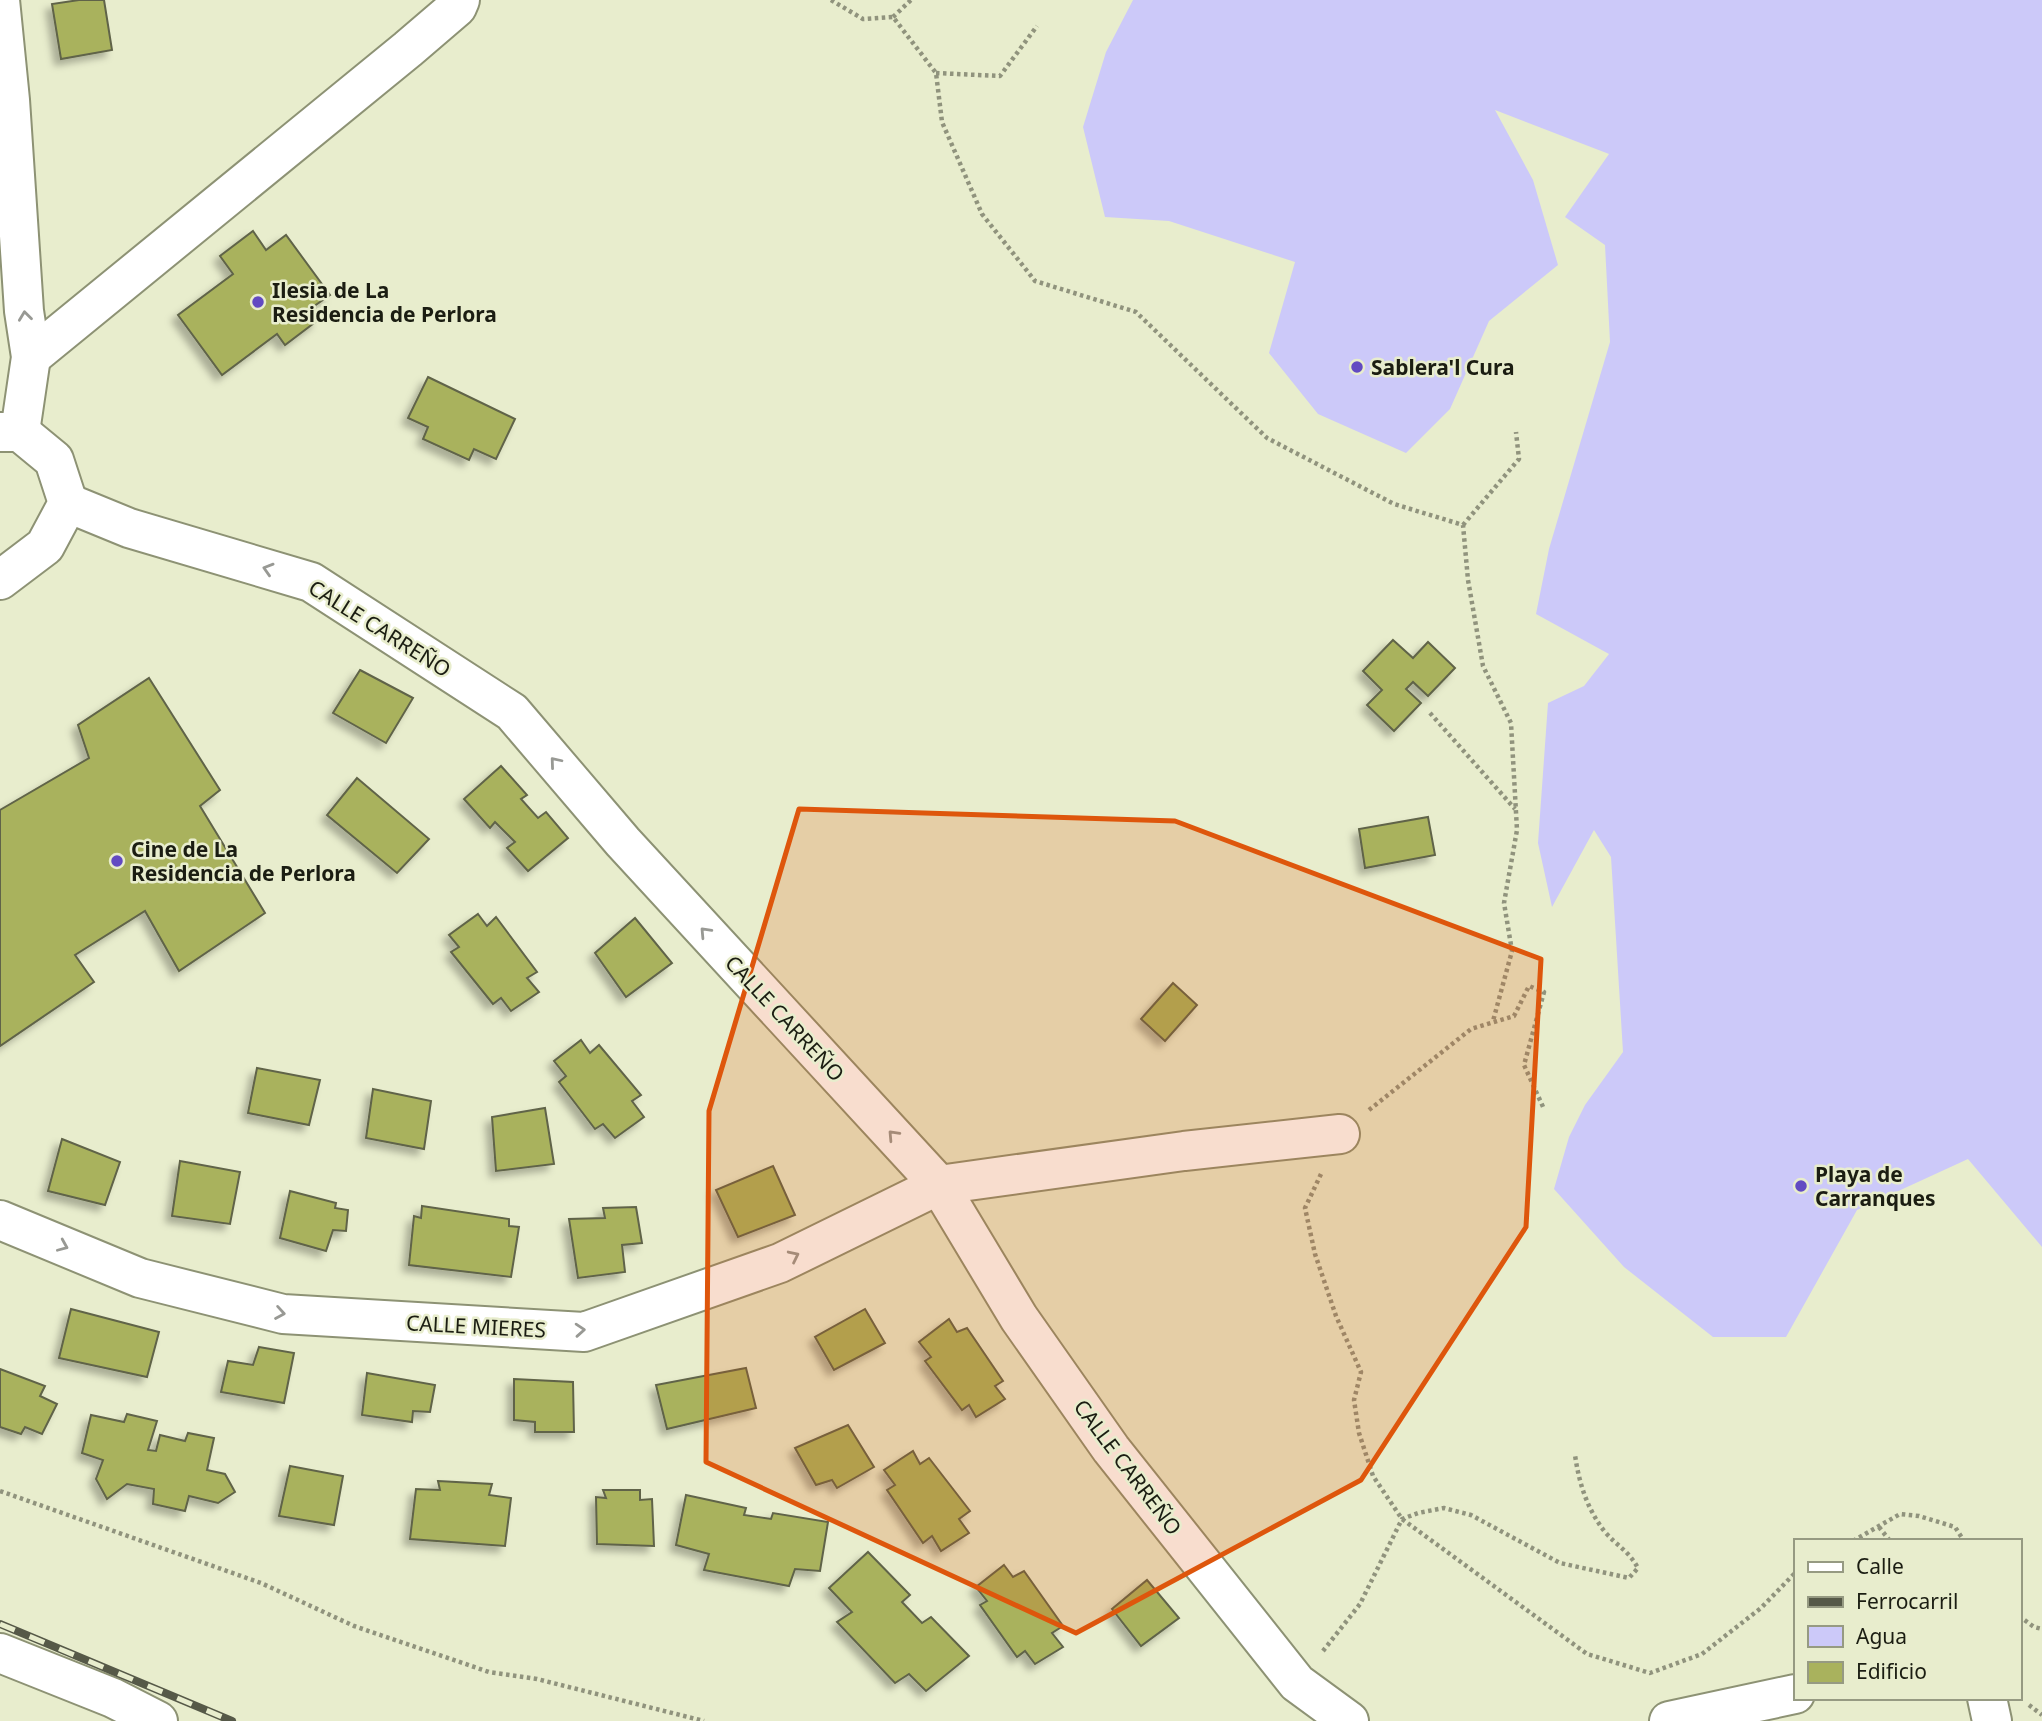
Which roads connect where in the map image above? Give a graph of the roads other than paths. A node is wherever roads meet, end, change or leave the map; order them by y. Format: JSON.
{"nodes":[{"id":1,"x":0,"y":0,"type":"edge"},
{"id":2,"x":460,"y":0,"type":"edge"},
{"id":3,"x":32,"y":357,"type":"junction"},
{"id":4,"x":10,"y":432,"type":"edge"},
{"id":5,"x":68,"y":503,"type":"junction"},
{"id":6,"x":0,"y":580,"type":"edge"},
{"id":7,"x":1340,"y":1135,"type":"road end"},
{"id":8,"x":939,"y":1185,"type":"junction"},
{"id":9,"x":0,"y":1220,"type":"edge"},
{"id":10,"x":0,"y":1653,"type":"edge"},
{"id":11,"x":1794,"y":1694,"type":"edge"},
{"id":12,"x":1987,"y":1700,"type":"edge"},
{"id":13,"x":158,"y":1721,"type":"edge"},
{"id":14,"x":1349,"y":1721,"type":"edge"},
{"id":15,"x":1669,"y":1721,"type":"edge"},
{"id":16,"x":1992,"y":1721,"type":"edge"}],
"edges":[{"from":3,"to":1,"type":"street","one_way":true},
{"from":2,"to":3,"type":"street"},
{"from":3,"to":4,"type":"street"},
{"from":4,"to":5,"type":"street"},
{"from":5,"to":6,"type":"street"},
{"from":8,"to":5,"type":"street","name":"CALLE CARREÑO","one_way":true},
{"from":7,"to":8,"type":"street","name":"CALLE MIERES"},
{"from":9,"to":8,"type":"street","name":"CALLE MIERES","one_way":true},
{"from":8,"to":14,"type":"street","name":"CALLE CARREÑO"},
{"from":10,"to":13,"type":"street"},
{"from":11,"to":15,"type":"street"},
{"from":12,"to":16,"type":"street"}]}
